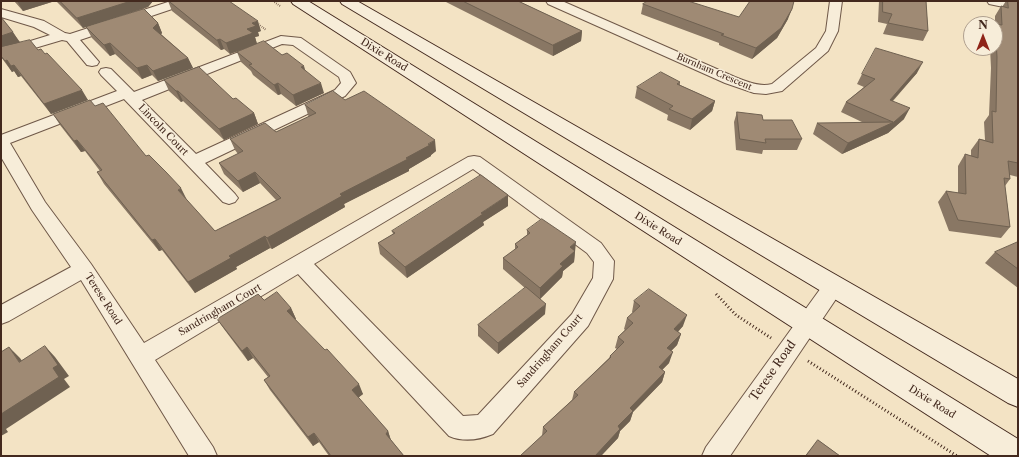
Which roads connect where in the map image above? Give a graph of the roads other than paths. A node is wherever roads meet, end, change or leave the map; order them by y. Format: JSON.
{"nodes":[{"id":1,"x":183,"y":1,"type":"edge"},
{"id":2,"x":298,"y":1,"type":"edge"},
{"id":3,"x":347,"y":1,"type":"edge"},
{"id":4,"x":552,"y":1,"type":"edge"},
{"id":5,"x":836,"y":1,"type":"edge"},
{"id":6,"x":993,"y":1,"type":"edge"},
{"id":7,"x":1018,"y":6,"type":"edge"},
{"id":8,"x":1,"y":13,"type":"edge"},
{"id":9,"x":66,"y":37,"type":"junction"},
{"id":10,"x":1,"y":54,"type":"edge"},
{"id":11,"x":92,"y":62,"type":"dead end"},
{"id":12,"x":106,"y":72,"type":"dead end"},
{"id":13,"x":129,"y":96,"type":"junction"},
{"id":14,"x":1,"y":141,"type":"edge"},
{"id":15,"x":194,"y":162,"type":"junction"},
{"id":16,"x":229,"y":198,"type":"dead end"},
{"id":17,"x":300,"y":263,"type":"junction"},
{"id":18,"x":84,"y":269,"type":"junction"},
{"id":19,"x":833,"y":287,"type":"junction"},
{"id":20,"x":1,"y":315,"type":"edge"},
{"id":21,"x":807,"y":323,"type":"junction"},
{"id":22,"x":140,"y":357,"type":"junction"},
{"id":23,"x":1018,"y":394,"type":"edge"},
{"id":24,"x":204,"y":456,"type":"edge"},
{"id":25,"x":715,"y":456,"type":"edge"},
{"id":26,"x":1018,"y":456,"type":"edge"}],
"edges":[{"from":1,"to":9,"type":"street"},
{"from":2,"to":21,"type":"main road","name":"Dixie Road"},
{"from":3,"to":19,"type":"main road"},
{"from":4,"to":5,"type":"street","name":"Burnham Crescent"},
{"from":6,"to":7,"type":"street"},
{"from":8,"to":9,"type":"street"},
{"from":9,"to":10,"type":"street"},
{"from":9,"to":11,"type":"street"},
{"from":12,"to":13,"type":"street","name":"Lincoln Court"},
{"from":13,"to":14,"type":"street","name":"Lincoln Court"},
{"from":13,"to":15,"type":"street","name":"Lincoln Court"},
{"from":13,"to":15,"type":"street","name":"Lincoln Court"},
{"from":14,"to":18,"type":"street","name":"Terese Road"},
{"from":15,"to":16,"type":"street","name":"Lincoln Court"},
{"from":17,"to":17,"type":"street","name":"Sandringham Court"},
{"from":17,"to":22,"type":"street","name":"Sandringham Court"},
{"from":18,"to":20,"type":"street"},
{"from":18,"to":22,"type":"street","name":"Terese Road"},
{"from":19,"to":21,"type":"street","name":"Terese Road"},
{"from":19,"to":23,"type":"main road"},
{"from":21,"to":25,"type":"street","name":"Terese Road"},
{"from":21,"to":26,"type":"main road","name":"Dixie Road"},
{"from":22,"to":24,"type":"street","name":"Terese Road"}]}
